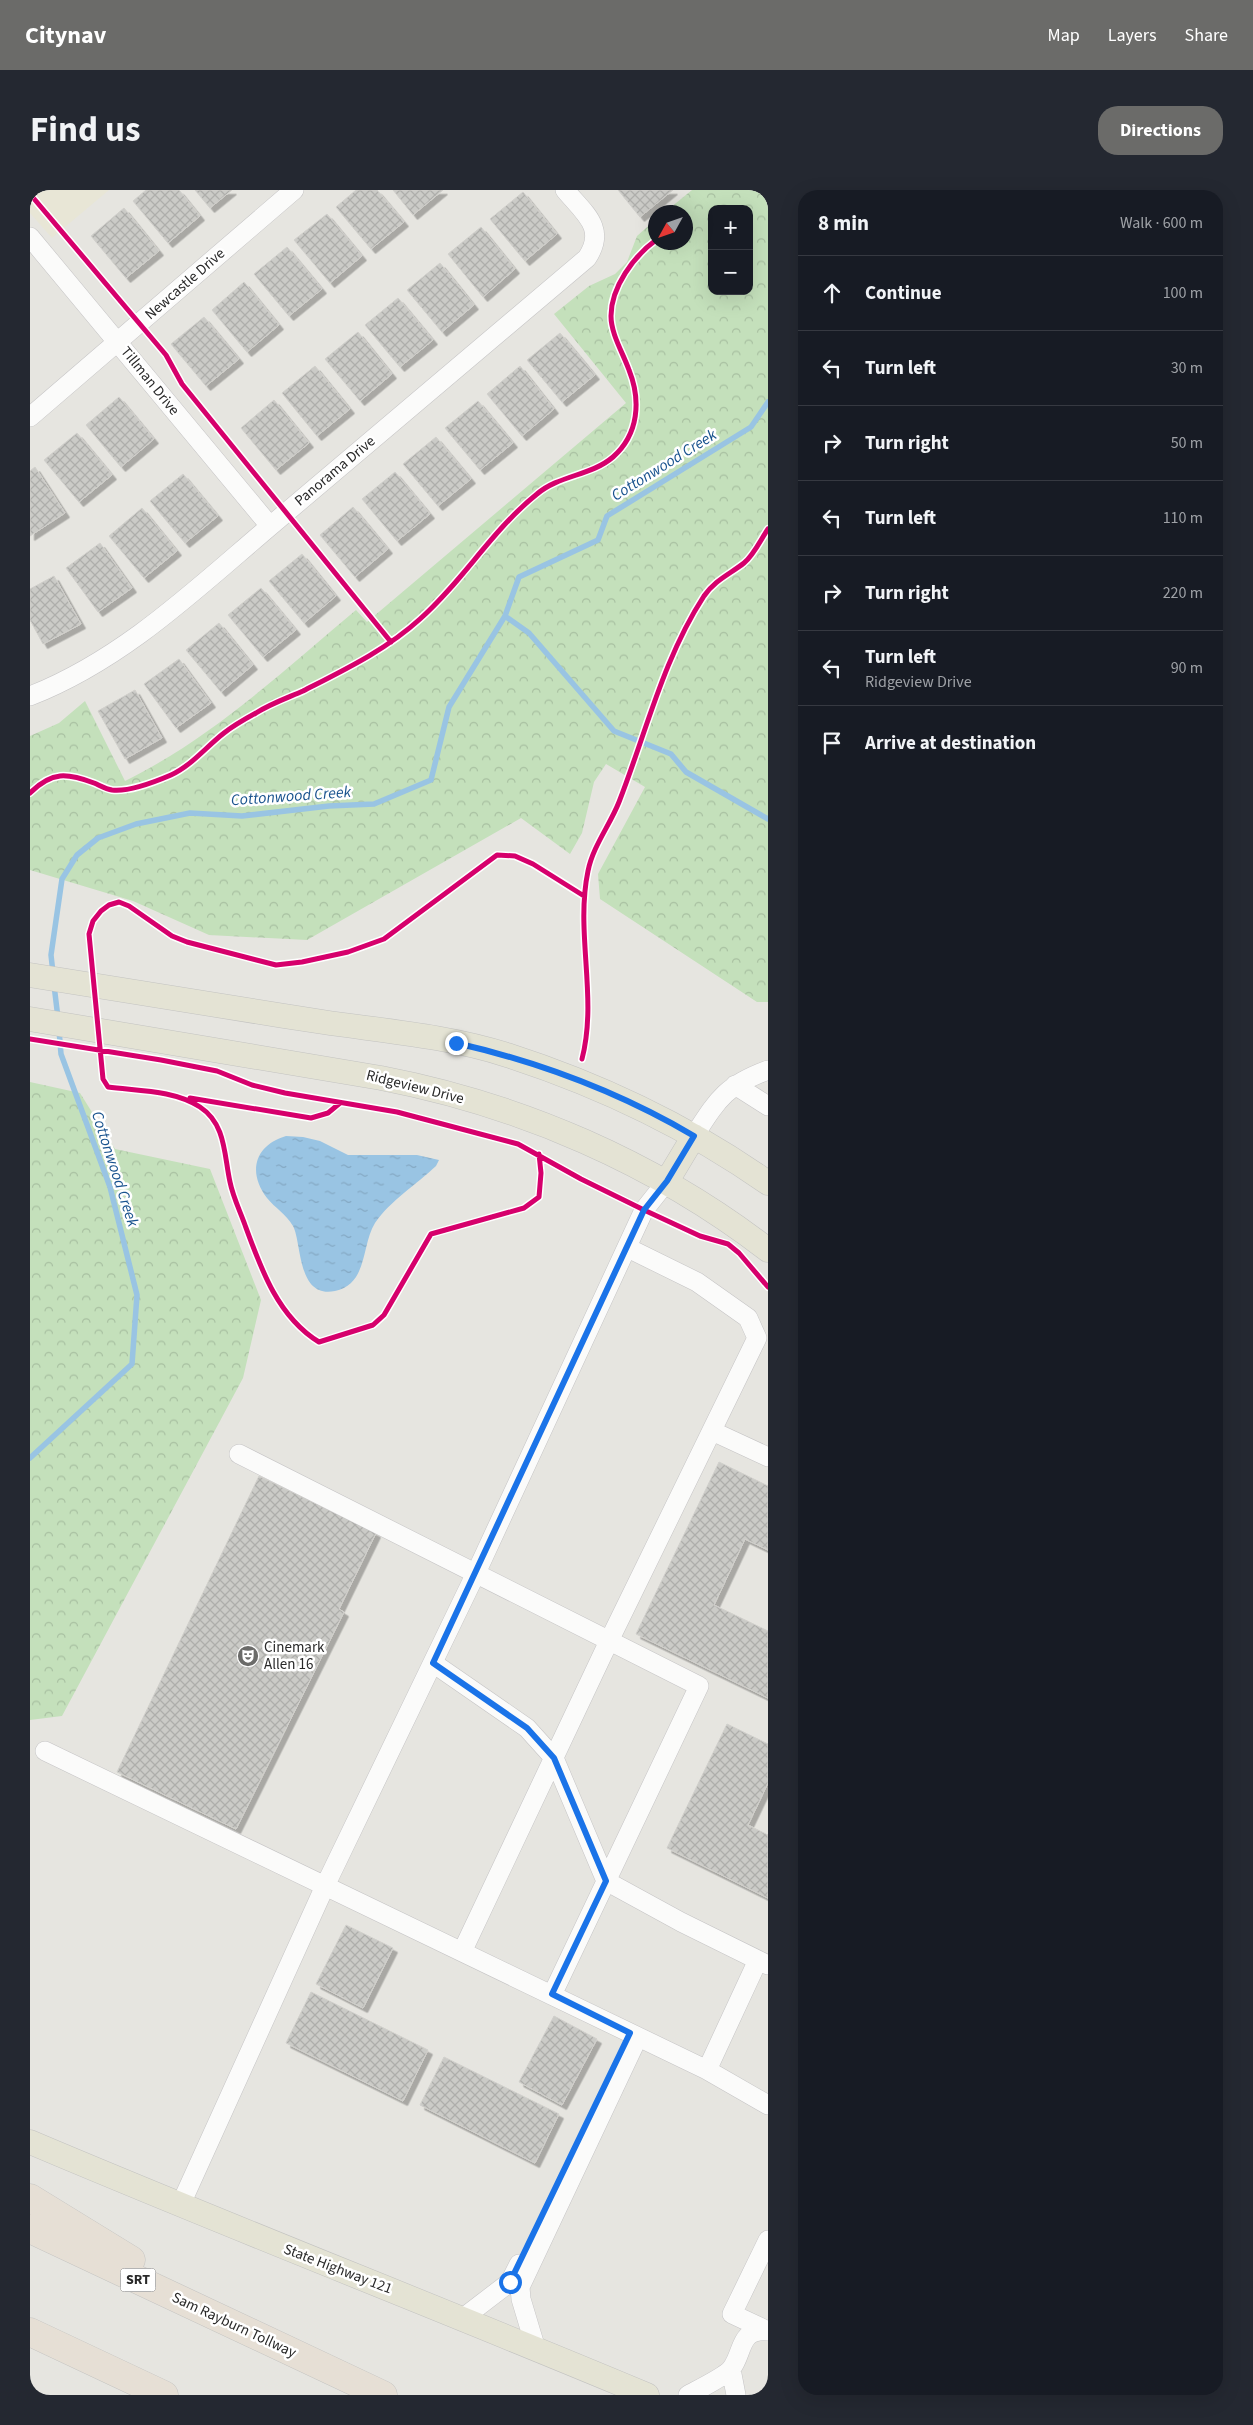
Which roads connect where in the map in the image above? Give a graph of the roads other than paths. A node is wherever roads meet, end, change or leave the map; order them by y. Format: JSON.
{"nodes":[{"id":1,"x":294,"y":190,"type":"edge"},
{"id":2,"x":565,"y":190,"type":"edge"},
{"id":3,"x":30,"y":237,"type":"edge"},
{"id":4,"x":118,"y":341,"type":"junction"},
{"id":5,"x":30,"y":417,"type":"edge"},
{"id":6,"x":270,"y":526,"type":"junction"},
{"id":7,"x":30,"y":696,"type":"edge"},
{"id":8,"x":30,"y":975,"type":"edge"},
{"id":9,"x":30,"y":1019,"type":"edge"},
{"id":10,"x":768,"y":1070,"type":"edge"},
{"id":11,"x":735,"y":1085,"type":"junction"},
{"id":12,"x":768,"y":1106,"type":"edge"},
{"id":13,"x":694,"y":1136,"type":"junction"},
{"id":14,"x":667,"y":1181,"type":"junction"},
{"id":15,"x":768,"y":1183,"type":"edge"},
{"id":16,"x":628,"y":1248,"type":"junction"},
{"id":17,"x":768,"y":1250,"type":"edge"},
{"id":18,"x":748,"y":1318,"type":"junction"},
{"id":19,"x":768,"y":1337,"type":"edge"},
{"id":20,"x":712,"y":1431,"type":"junction"},
{"id":21,"x":239,"y":1454,"type":"dead end"},
{"id":22,"x":768,"y":1457,"type":"edge"},
{"id":23,"x":476,"y":1573,"type":"junction"},
{"id":24,"x":609,"y":1640,"type":"junction"},
{"id":25,"x":433,"y":1663,"type":"junction"},
{"id":26,"x":45,"y":1751,"type":"dead end"},
{"id":27,"x":554,"y":1758,"type":"junction"},
{"id":28,"x":606,"y":1881,"type":"junction"},
{"id":29,"x":325,"y":1886,"type":"junction"},
{"id":30,"x":462,"y":1952,"type":"junction"},
{"id":31,"x":763,"y":1963,"type":"edge"},
{"id":32,"x":552,"y":1994,"type":"junction"},
{"id":33,"x":634,"y":2035,"type":"junction"},
{"id":34,"x":707,"y":2070,"type":"junction"},
{"id":35,"x":768,"y":2105,"type":"edge"},
{"id":36,"x":30,"y":2142,"type":"edge"},
{"id":37,"x":30,"y":2198,"type":"edge"},
{"id":38,"x":180,"y":2206,"type":"junction"},
{"id":39,"x":30,"y":2229,"type":"edge"},
{"id":40,"x":768,"y":2240,"type":"edge"},
{"id":41,"x":463,"y":2318,"type":"junction"},
{"id":42,"x":246,"y":2330,"type":"junction"},
{"id":43,"x":767,"y":2331,"type":"edge"},
{"id":44,"x":35,"y":2336,"type":"edge"},
{"id":45,"x":536,"y":2349,"type":"junction"},
{"id":46,"x":731,"y":2369,"type":"junction"},
{"id":47,"x":164,"y":2395,"type":"edge"},
{"id":48,"x":383,"y":2395,"type":"edge"},
{"id":49,"x":647,"y":2395,"type":"edge"},
{"id":50,"x":688,"y":2395,"type":"edge"},
{"id":51,"x":736,"y":2395,"type":"edge"}],
"edges":[{"from":1,"to":4,"type":"street","name":"Newcastle Drive"},
{"from":2,"to":6,"type":"street","name":"Panorama Drive"},
{"from":3,"to":4,"type":"street","name":"Tillman Drive"},
{"from":4,"to":5,"type":"street","name":"Newcastle Drive"},
{"from":4,"to":6,"type":"street","name":"Tillman Drive"},
{"from":6,"to":7,"type":"street","name":"Panorama Drive"},
{"from":8,"to":13,"type":"main road"},
{"from":9,"to":14,"type":"main road","name":"Ridgeview Drive"},
{"from":10,"to":11,"type":"street"},
{"from":11,"to":12,"type":"street"},
{"from":11,"to":13,"type":"street"},
{"from":13,"to":14,"type":"main road"},
{"from":13,"to":15,"type":"main road"},
{"from":14,"to":16,"type":"street"},
{"from":14,"to":17,"type":"main road","name":"Ridgeview Drive"},
{"from":16,"to":18,"type":"street"},
{"from":16,"to":23,"type":"street"},
{"from":18,"to":19,"type":"street"},
{"from":18,"to":20,"type":"street"},
{"from":20,"to":22,"type":"street"},
{"from":20,"to":24,"type":"street"},
{"from":21,"to":23,"type":"street"},
{"from":23,"to":24,"type":"street"},
{"from":23,"to":25,"type":"street"},
{"from":24,"to":27,"type":"street"},
{"from":24,"to":28,"type":"street"},
{"from":25,"to":27,"type":"street"},
{"from":25,"to":29,"type":"street"},
{"from":26,"to":29,"type":"street"},
{"from":27,"to":28,"type":"street"},
{"from":27,"to":30,"type":"street"},
{"from":28,"to":31,"type":"street"},
{"from":28,"to":32,"type":"street"},
{"from":29,"to":30,"type":"street"},
{"from":29,"to":38,"type":"street"},
{"from":30,"to":32,"type":"street"},
{"from":31,"to":34,"type":"street"},
{"from":32,"to":33,"type":"street"},
{"from":33,"to":34,"type":"street"},
{"from":33,"to":41,"type":"street"},
{"from":33,"to":45,"type":"street"},
{"from":34,"to":35,"type":"street"},
{"from":36,"to":38,"type":"main road","name":"State Highway 121"},
{"from":37,"to":42,"type":"highway"},
{"from":38,"to":41,"type":"main road","name":"State Highway 121"},
{"from":39,"to":42,"type":"highway","name":"Sam Rayburn Tollway","number":"SRT"},
{"from":40,"to":43,"type":"street"},
{"from":41,"to":45,"type":"main road","name":"State Highway 121"},
{"from":42,"to":48,"type":"highway","name":"Sam Rayburn Tollway","number":"SRT"},
{"from":43,"to":46,"type":"street"},
{"from":44,"to":47,"type":"highway"},
{"from":45,"to":49,"type":"main road","name":"State Highway 121"},
{"from":46,"to":50,"type":"street"},
{"from":46,"to":51,"type":"street"}]}
